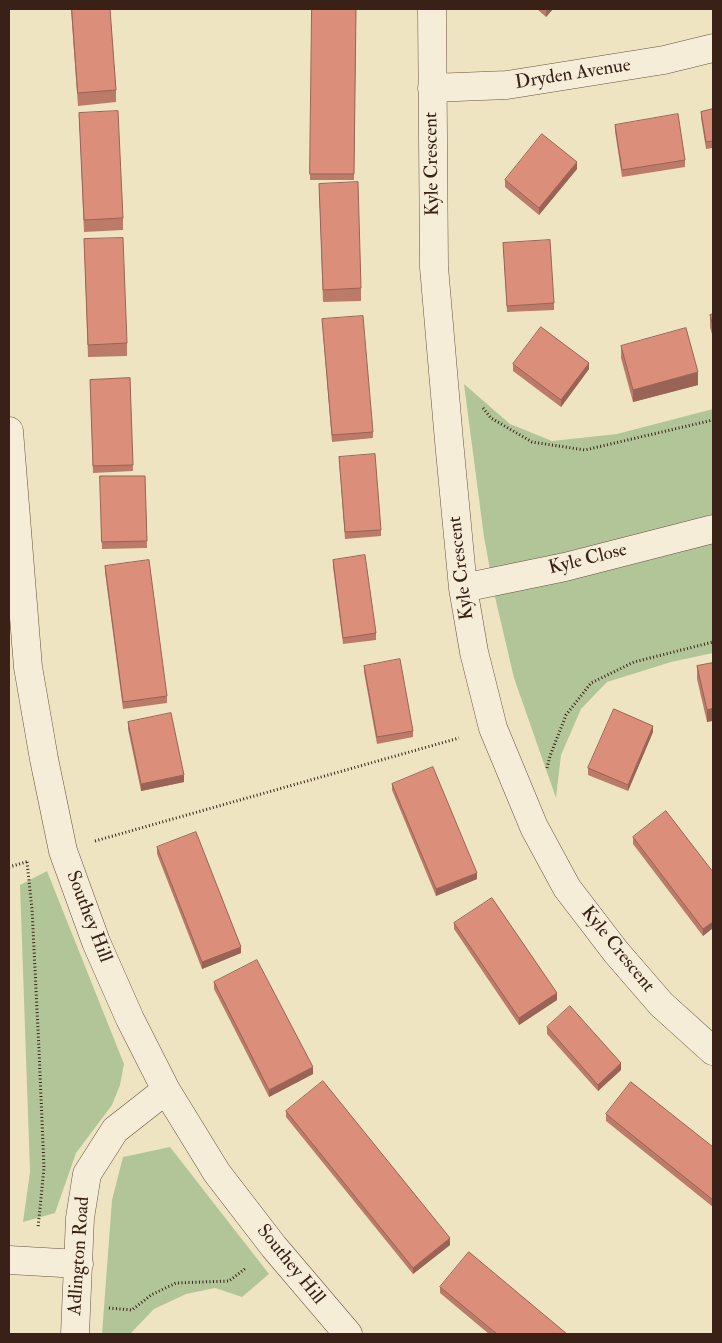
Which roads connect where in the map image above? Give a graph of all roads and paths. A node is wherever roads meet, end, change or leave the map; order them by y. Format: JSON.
{"nodes":[{"id":1,"x":432,"y":9,"type":"edge"},
{"id":2,"x":713,"y":48,"type":"edge"},
{"id":3,"x":432,"y":88,"type":"junction"},
{"id":4,"x":479,"y":404,"type":"dead end"},
{"id":5,"x":713,"y":420,"type":"edge"},
{"id":6,"x":9,"y":431,"type":"edge"},
{"id":7,"x":713,"y":529,"type":"edge"},
{"id":8,"x":463,"y":588,"type":"junction"},
{"id":9,"x":713,"y":642,"type":"edge"},
{"id":10,"x":18,"y":670,"type":"edge"},
{"id":11,"x":494,"y":728,"type":"junction"},
{"id":12,"x":546,"y":774,"type":"dead end"},
{"id":13,"x":63,"y":851,"type":"junction"},
{"id":14,"x":27,"y":862,"type":"dead end"},
{"id":15,"x":713,"y":1052,"type":"edge"},
{"id":16,"x":166,"y":1090,"type":"junction"},
{"id":17,"x":274,"y":1247,"type":"junction"},
{"id":18,"x":22,"y":1261,"type":"edge"},
{"id":19,"x":79,"y":1264,"type":"junction"},
{"id":20,"x":77,"y":1304,"type":"junction"},
{"id":21,"x":75,"y":1334,"type":"edge"},
{"id":22,"x":348,"y":1334,"type":"edge"}],
"edges":[{"from":1,"to":3,"type":"street","name":"Kyle Crescent"},
{"from":2,"to":3,"type":"street","name":"Dryden Avenue"},
{"from":3,"to":8,"type":"street","name":"Kyle Crescent"},
{"from":4,"to":5,"type":"path"},
{"from":6,"to":10,"type":"street","name":"Southey Hill"},
{"from":7,"to":8,"type":"street","name":"Kyle Close"},
{"from":8,"to":11,"type":"street","name":"Kyle Crescent"},
{"from":9,"to":12,"type":"path"},
{"from":10,"to":13,"type":"street","name":"Southey Hill"},
{"from":11,"to":13,"type":"path"},
{"from":11,"to":15,"type":"street","name":"Kyle Crescent"},
{"from":13,"to":16,"type":"street","name":"Southey Hill"},
{"from":14,"to":18,"type":"path"},
{"from":16,"to":17,"type":"street","name":"Southey Hill"},
{"from":16,"to":19,"type":"street","name":"Adlington Road"},
{"from":17,"to":20,"type":"path"},
{"from":17,"to":22,"type":"street","name":"Southey Hill"},
{"from":18,"to":19,"type":"street"},
{"from":19,"to":20,"type":"street","name":"Adlington Road"},
{"from":20,"to":21,"type":"street","name":"Adlington Road"}]}
